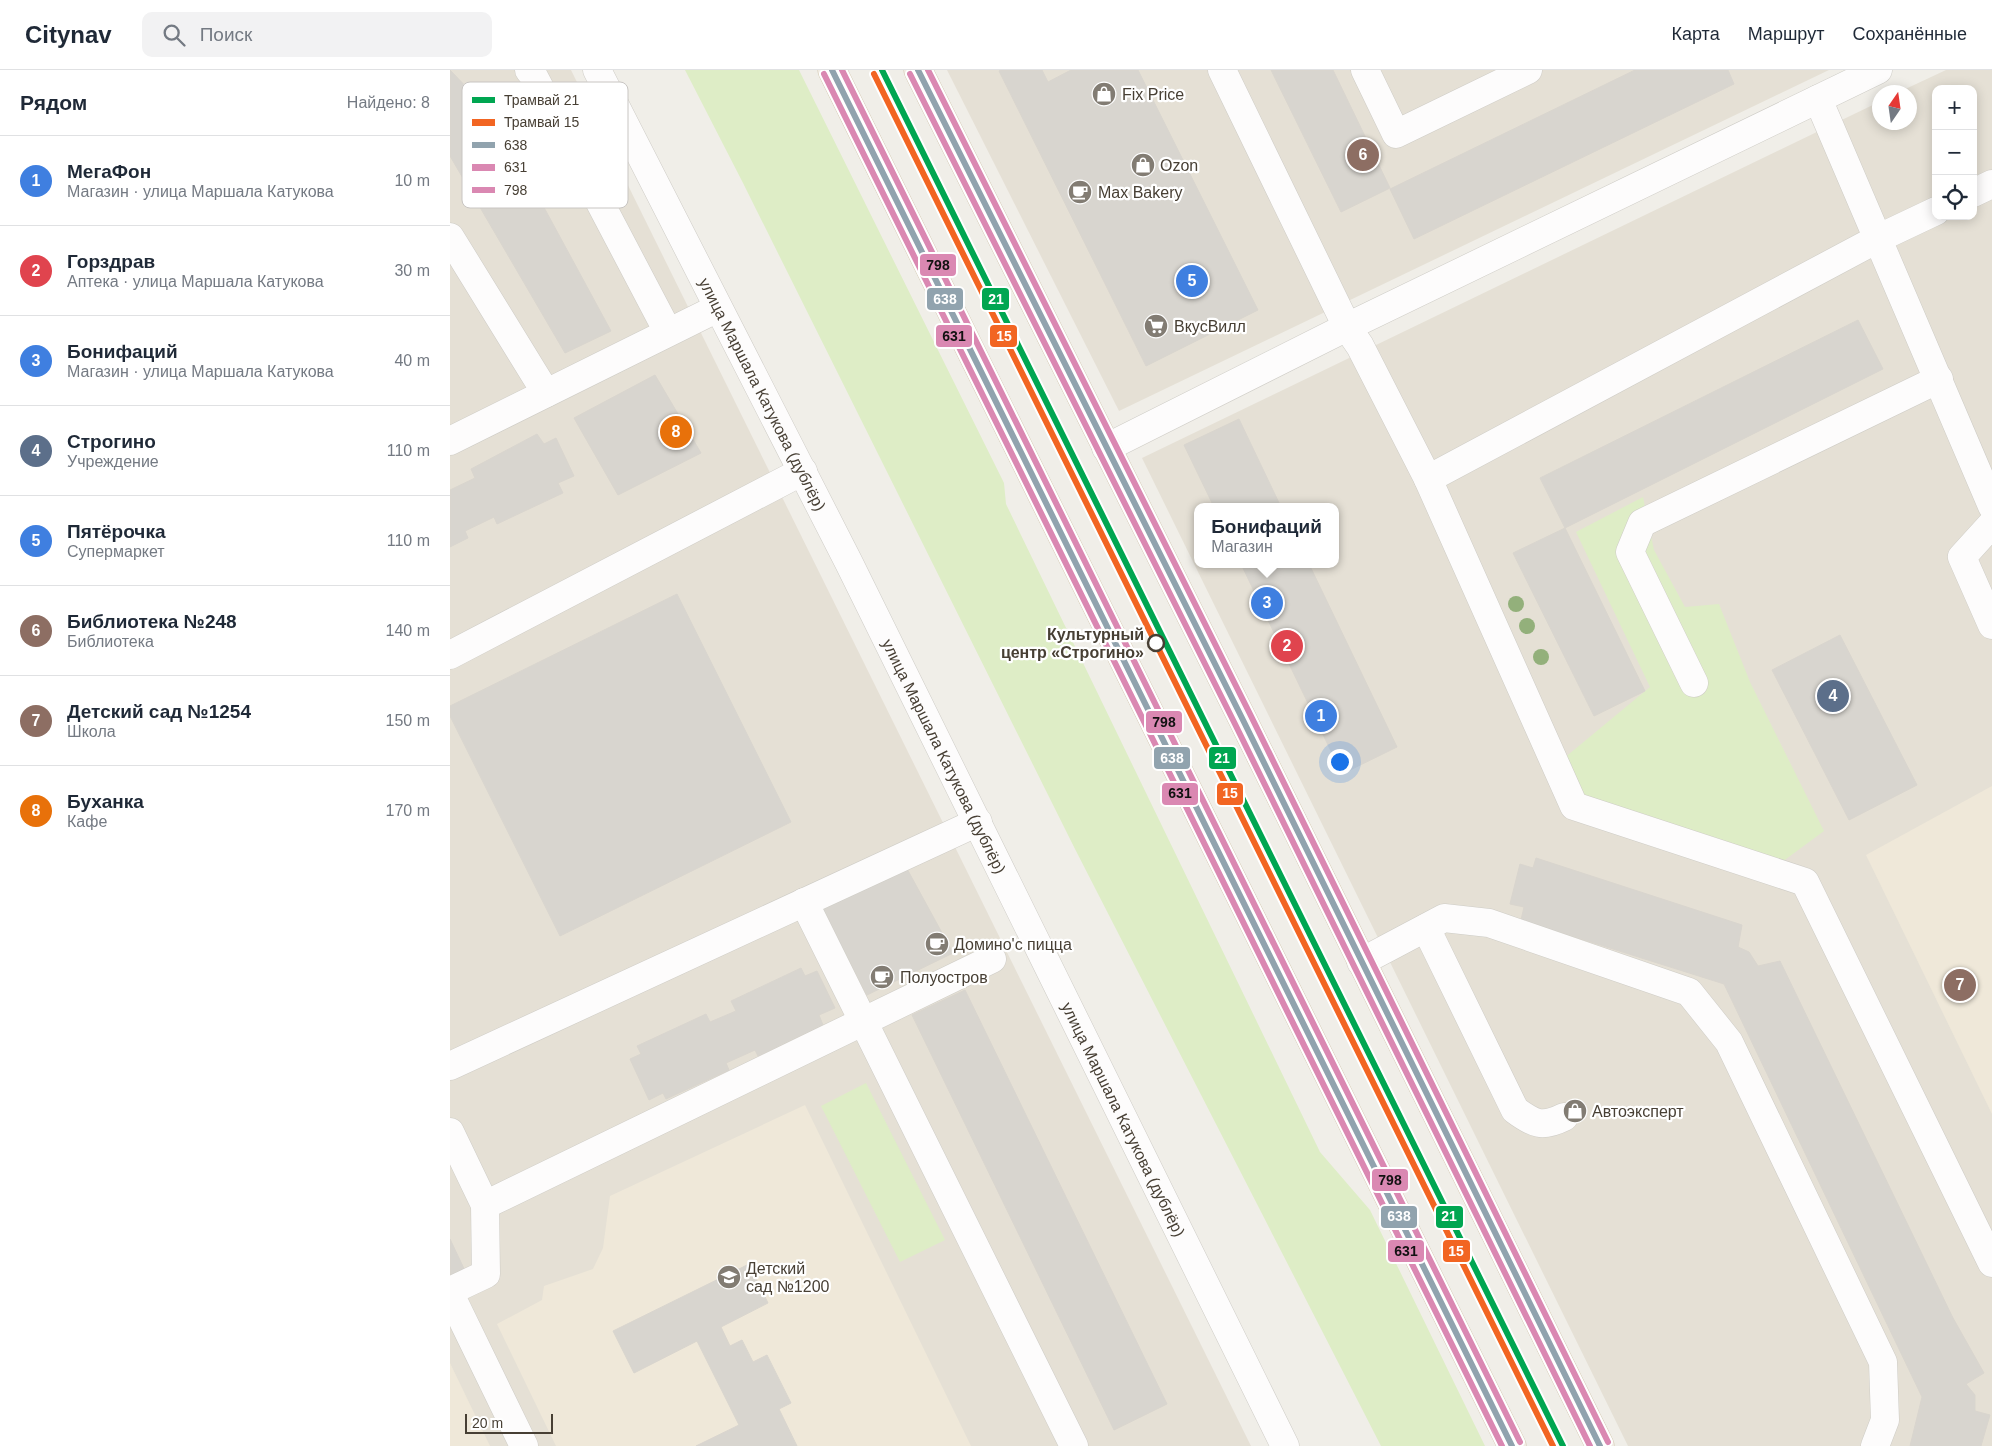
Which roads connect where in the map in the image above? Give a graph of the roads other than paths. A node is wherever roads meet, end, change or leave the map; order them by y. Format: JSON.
{"nodes":[{"id":1,"x":529,"y":70,"type":"edge"},
{"id":2,"x":597,"y":70,"type":"edge"},
{"id":3,"x":832,"y":70,"type":"edge"},
{"id":4,"x":918,"y":70,"type":"edge"},
{"id":5,"x":1222,"y":70,"type":"edge"},
{"id":6,"x":1364,"y":70,"type":"edge"},
{"id":7,"x":1528,"y":70,"type":"edge"},
{"id":8,"x":1878,"y":70,"type":"edge"},
{"id":9,"x":1850,"y":76,"type":"edge"},
{"id":10,"x":537,"y":82,"type":"edge"},
{"id":11,"x":603,"y":82,"type":"edge"},
{"id":12,"x":1818,"y":99,"type":"junction"},
{"id":13,"x":628,"y":131,"type":"edge"},
{"id":14,"x":1992,"y":184,"type":"edge"},
{"id":15,"x":1977,"y":191,"type":"edge"},
{"id":16,"x":603,"y":208,"type":"edge"},
{"id":17,"x":1932,"y":213,"type":"edge"},
{"id":18,"x":450,"y":237,"type":"edge"},
{"id":19,"x":1879,"y":238,"type":"junction"},
{"id":20,"x":718,"y":308,"type":"junction"},
{"id":21,"x":1347,"y":326,"type":"junction"},
{"id":22,"x":668,"y":332,"type":"junction"},
{"id":23,"x":1939,"y":379,"type":"junction"},
{"id":24,"x":546,"y":393,"type":"junction"},
{"id":25,"x":450,"y":441,"type":"edge"},
{"id":26,"x":1106,"y":448,"type":"junction"},
{"id":27,"x":803,"y":471,"type":"junction"},
{"id":28,"x":1428,"y":479,"type":"junction"},
{"id":29,"x":1992,"y":506,"type":"edge"},
{"id":30,"x":1992,"y":524,"type":"edge"},
{"id":31,"x":1992,"y":625,"type":"edge"},
{"id":32,"x":450,"y":655,"type":"edge"},
{"id":33,"x":1694,"y":683,"type":"dead end"},
{"id":34,"x":978,"y":822,"type":"junction"},
{"id":35,"x":804,"y":902,"type":"junction"},
{"id":36,"x":1426,"y":928,"type":"junction"},
{"id":37,"x":992,"y":959,"type":"dead end"},
{"id":38,"x":1361,"y":962,"type":"junction"},
{"id":39,"x":863,"y":1021,"type":"junction"},
{"id":40,"x":450,"y":1066,"type":"edge"},
{"id":41,"x":1564,"y":1117,"type":"dead end"},
{"id":42,"x":450,"y":1132,"type":"edge"},
{"id":43,"x":486,"y":1205,"type":"junction"},
{"id":44,"x":1992,"y":1263,"type":"edge"},
{"id":45,"x":450,"y":1293,"type":"edge"},
{"id":46,"x":524,"y":1446,"type":"edge"},
{"id":47,"x":1074,"y":1446,"type":"edge"},
{"id":48,"x":1285,"y":1446,"type":"edge"},
{"id":49,"x":1512,"y":1446,"type":"edge"},
{"id":50,"x":1600,"y":1446,"type":"edge"},
{"id":51,"x":1875,"y":1446,"type":"edge"}],
"edges":[{"from":1,"to":10,"type":"street"},
{"from":2,"to":11,"type":"street","name":"улица Маршала Катукова (дублёр)"},
{"from":3,"to":49,"type":"main road"},
{"from":4,"to":26,"type":"main road"},
{"from":5,"to":21,"type":"street"},
{"from":6,"to":7,"type":"street"},
{"from":8,"to":9,"type":"street"},
{"from":9,"to":12,"type":"street"},
{"from":12,"to":19,"type":"street"},
{"from":12,"to":21,"type":"street"},
{"from":13,"to":20,"type":"street","name":"улица Маршала Катукова (дублёр)"},
{"from":14,"to":15,"type":"street"},
{"from":16,"to":22,"type":"street"},
{"from":17,"to":19,"type":"street"},
{"from":18,"to":24,"type":"street"},
{"from":19,"to":23,"type":"street"},
{"from":19,"to":28,"type":"street"},
{"from":20,"to":22,"type":"street"},
{"from":20,"to":27,"type":"street","name":"улица Маршала Катукова (дублёр)"},
{"from":21,"to":26,"type":"street"},
{"from":21,"to":28,"type":"street"},
{"from":22,"to":24,"type":"street"},
{"from":23,"to":29,"type":"street"},
{"from":23,"to":33,"type":"street"},
{"from":24,"to":25,"type":"street"},
{"from":26,"to":38,"type":"main road"},
{"from":27,"to":32,"type":"street"},
{"from":27,"to":34,"type":"street","name":"улица Маршала Катукова (дублёр)"},
{"from":28,"to":44,"type":"street"},
{"from":30,"to":31,"type":"street"},
{"from":34,"to":35,"type":"street"},
{"from":34,"to":48,"type":"street","name":"улица Маршала Катукова (дублёр)"},
{"from":35,"to":39,"type":"street"},
{"from":35,"to":40,"type":"street"},
{"from":36,"to":38,"type":"street"},
{"from":36,"to":41,"type":"street"},
{"from":36,"to":51,"type":"street"},
{"from":37,"to":39,"type":"street"},
{"from":38,"to":50,"type":"main road"},
{"from":39,"to":43,"type":"street"},
{"from":39,"to":47,"type":"street"},
{"from":42,"to":43,"type":"street"},
{"from":43,"to":45,"type":"street"},
{"from":45,"to":46,"type":"street"}]}
